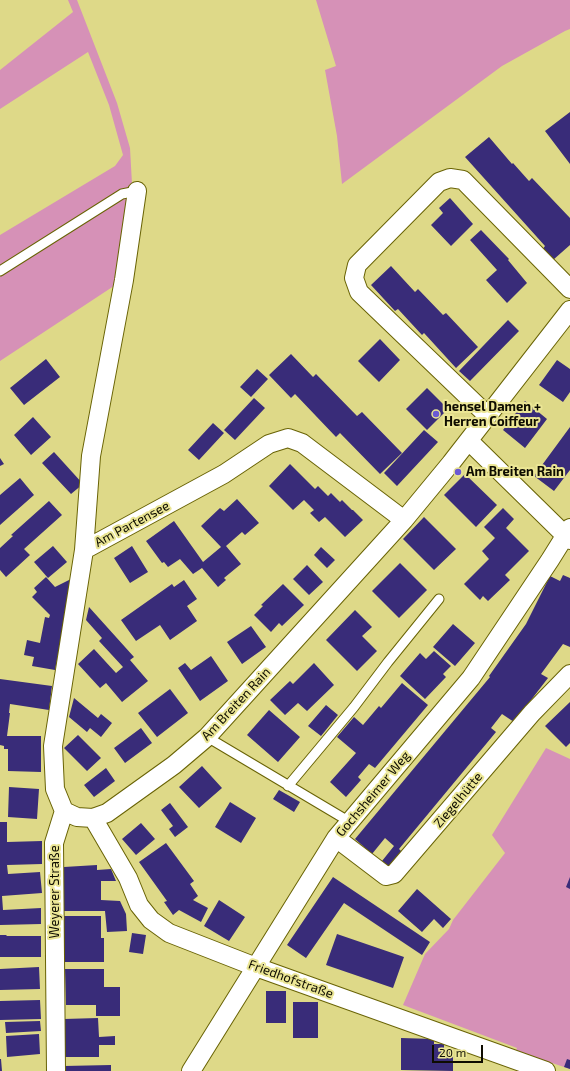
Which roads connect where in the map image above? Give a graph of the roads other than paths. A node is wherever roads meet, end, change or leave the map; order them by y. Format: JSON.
{"nodes":[{"id":1,"x":137,"y":191,"type":"joint"},
{"id":2,"x":0,"y":271,"type":"edge"},
{"id":3,"x":570,"y":289,"type":"edge"},
{"id":4,"x":570,"y":310,"type":"edge"},
{"id":5,"x":487,"y":416,"type":"junction"},
{"id":6,"x":468,"y":441,"type":"junction"},
{"id":7,"x":404,"y":520,"type":"junction"},
{"id":8,"x":569,"y":534,"type":"edge"},
{"id":9,"x":84,"y":550,"type":"junction"},
{"id":10,"x":439,"y":599,"type":"dead end"},
{"id":11,"x":570,"y":674,"type":"edge"},
{"id":12,"x":207,"y":737,"type":"junction"},
{"id":13,"x":288,"y":786,"type":"junction"},
{"id":14,"x":64,"y":811,"type":"junction"},
{"id":15,"x":92,"y":818,"type":"junction"},
{"id":16,"x":350,"y":822,"type":"junction"},
{"id":17,"x":336,"y":838,"type":"junction"},
{"id":18,"x":256,"y":967,"type":"junction"},
{"id":19,"x":56,"y":1071,"type":"edge"},
{"id":20,"x":191,"y":1071,"type":"edge"},
{"id":21,"x":546,"y":1071,"type":"edge"}],
"edges":[{"from":1,"to":2,"type":"lane"},
{"from":1,"to":9,"type":"street","name":"Am Partensee"},
{"from":3,"to":5,"type":"street"},
{"from":4,"to":5,"type":"street","name":"Am Breiten Rain"},
{"from":5,"to":6,"type":"street","name":"Am Breiten Rain"},
{"from":6,"to":7,"type":"street","name":"Am Breiten Rain"},
{"from":6,"to":8,"type":"street"},
{"from":7,"to":9,"type":"street","name":"Am Partensee"},
{"from":7,"to":12,"type":"street","name":"Am Breiten Rain"},
{"from":8,"to":16,"type":"street","name":"Gochsheimer Weg"},
{"from":9,"to":14,"type":"street"},
{"from":10,"to":13,"type":"lane"},
{"from":11,"to":17,"type":"street","name":"Ziegelhütte"},
{"from":12,"to":13,"type":"lane"},
{"from":12,"to":15,"type":"street","name":"Am Breiten Rain"},
{"from":13,"to":16,"type":"lane"},
{"from":14,"to":15,"type":"street"},
{"from":14,"to":19,"type":"street","name":"Weyerer Straße"},
{"from":15,"to":18,"type":"street","name":"Friedhofstraße"},
{"from":16,"to":17,"type":"street","name":"Gochsheimer Weg"},
{"from":17,"to":18,"type":"street","name":"Gochsheimer Weg"},
{"from":18,"to":20,"type":"street","name":"Gochsheimer Weg"},
{"from":18,"to":21,"type":"street","name":"Friedhofstraße"}]}
